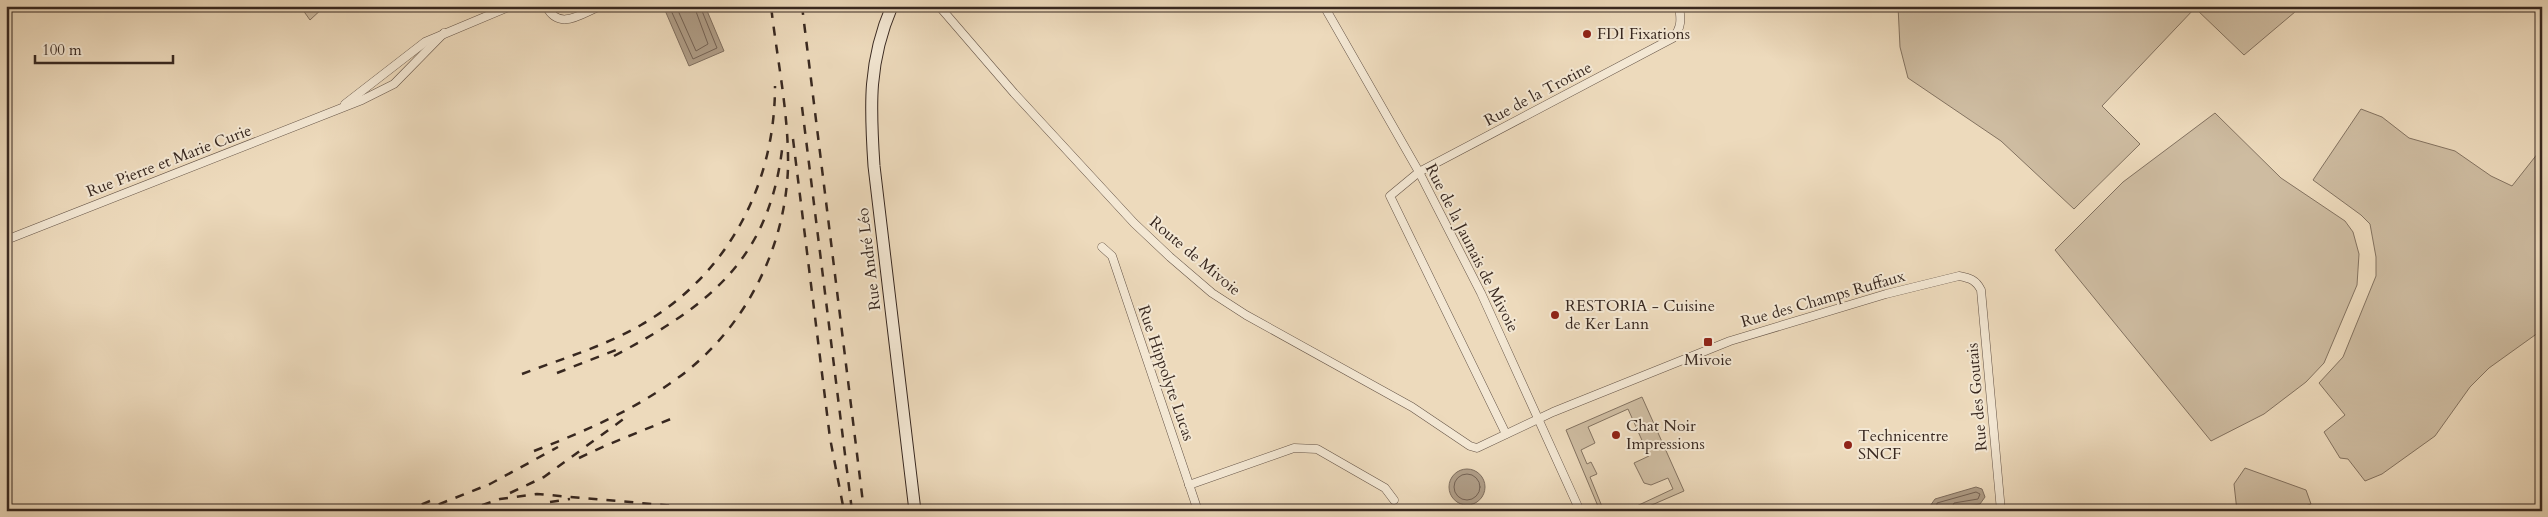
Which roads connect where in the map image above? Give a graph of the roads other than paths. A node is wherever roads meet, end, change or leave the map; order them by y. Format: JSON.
{"nodes":[{"id":1,"x":511,"y":6,"type":"edge"},
{"id":2,"x":546,"y":6,"type":"edge"},
{"id":3,"x":600,"y":6,"type":"edge"},
{"id":4,"x":892,"y":6,"type":"edge"},
{"id":5,"x":932,"y":6,"type":"edge"},
{"id":6,"x":1324,"y":6,"type":"edge"},
{"id":7,"x":1678,"y":6,"type":"edge"},
{"id":8,"x":940,"y":10,"type":"edge"},
{"id":9,"x":444,"y":33,"type":"junction"},
{"id":10,"x":342,"y":107,"type":"junction"},
{"id":11,"x":1419,"y":172,"type":"junction"},
{"id":12,"x":6,"y":240,"type":"edge"},
{"id":13,"x":1102,"y":248,"type":"dead end"},
{"id":14,"x":1976,"y":281,"type":"joint"},
{"id":15,"x":1540,"y":418,"type":"junction"},
{"id":16,"x":1506,"y":434,"type":"junction"},
{"id":17,"x":1190,"y":485,"type":"junction"},
{"id":18,"x":1394,"y":500,"type":"dead end"},
{"id":19,"x":915,"y":511,"type":"edge"},
{"id":20,"x":1198,"y":511,"type":"edge"},
{"id":21,"x":1580,"y":511,"type":"edge"},
{"id":22,"x":2001,"y":511,"type":"edge"}],
"edges":[{"from":1,"to":9,"type":"street","name":"Rue Pierre et Marie Curie"},
{"from":2,"to":3,"type":"street"},
{"from":4,"to":19,"type":"street","name":"Rue André Léo"},
{"from":5,"to":8,"type":"street","name":"Route de Mivoie"},
{"from":6,"to":11,"type":"street","name":"Rue de la Jaunais de Mivoie"},
{"from":7,"to":11,"type":"street","name":"Rue de la Trotine"},
{"from":8,"to":16,"type":"street","name":"Route de Mivoie"},
{"from":9,"to":10,"type":"street","name":"Rue Pierre et Marie Curie"},
{"from":9,"to":10,"type":"street","name":"Rue Pierre et Marie Curie"},
{"from":10,"to":12,"type":"street","name":"Rue Pierre et Marie Curie"},
{"from":11,"to":15,"type":"street","name":"Rue de la Jaunais de Mivoie"},
{"from":11,"to":16,"type":"street","name":"Rue de la Trotine"},
{"from":13,"to":17,"type":"street","name":"Rue Hippolyte Lucas"},
{"from":14,"to":15,"type":"street","name":"Rue des Champs Ruffaux"},
{"from":14,"to":22,"type":"street","name":"Rue des Goutais"},
{"from":15,"to":16,"type":"street","name":"Route de Mivoie"},
{"from":15,"to":21,"type":"street","name":"Rue de la Jaunais de Mivoie"},
{"from":17,"to":18,"type":"street"},
{"from":17,"to":20,"type":"street","name":"Rue Hippolyte Lucas"}]}
